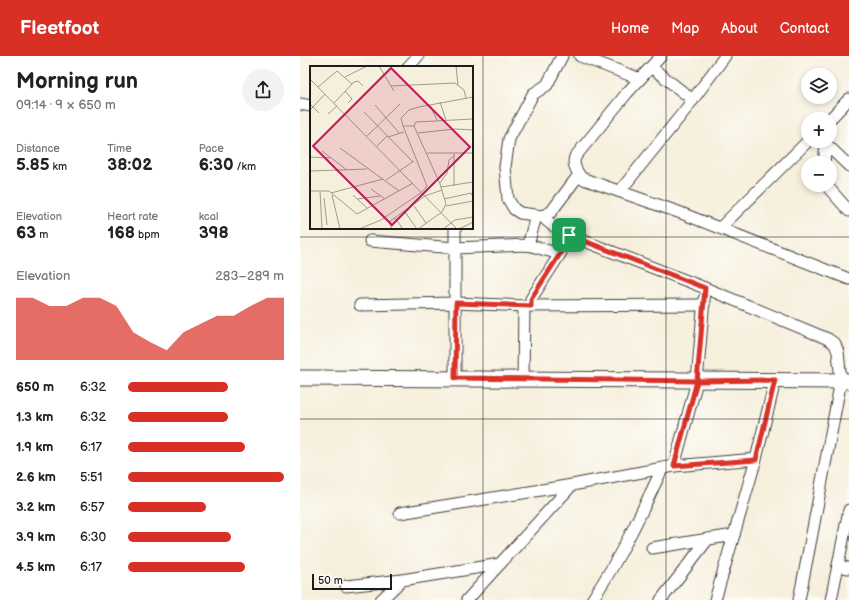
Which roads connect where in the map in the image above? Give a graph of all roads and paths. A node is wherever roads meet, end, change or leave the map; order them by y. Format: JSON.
{"nodes":[{"id":1,"x":418,"y":56,"type":"edge"},
{"id":2,"x":562,"y":56,"type":"edge"},
{"id":3,"x":580,"y":56,"type":"edge"},
{"id":4,"x":661,"y":56,"type":"edge"},
{"id":5,"x":725,"y":56,"type":"edge"},
{"id":6,"x":409,"y":66,"type":"edge"},
{"id":7,"x":651,"y":67,"type":"junction"},
{"id":8,"x":640,"y":79,"type":"junction"},
{"id":9,"x":693,"y":100,"type":"junction"},
{"id":10,"x":849,"y":100,"type":"edge"},
{"id":11,"x":300,"y":104,"type":"edge"},
{"id":12,"x":310,"y":106,"type":"edge"},
{"id":13,"x":837,"y":112,"type":"edge"},
{"id":14,"x":801,"y":148,"type":"edge"},
{"id":15,"x":830,"y":148,"type":"edge"},
{"id":16,"x":849,"y":166,"type":"edge"},
{"id":17,"x":581,"y":178,"type":"junction"},
{"id":18,"x":620,"y":191,"type":"junction"},
{"id":19,"x":832,"y":192,"type":"edge"},
{"id":20,"x":849,"y":211,"type":"edge"},
{"id":21,"x":539,"y":216,"type":"junction"},
{"id":22,"x":720,"y":228,"type":"junction"},
{"id":23,"x":455,"y":229,"type":"edge"},
{"id":24,"x":569,"y":235,"type":"junction"},
{"id":25,"x":370,"y":241,"type":"dead end"},
{"id":26,"x":528,"y":245,"type":"junction"},
{"id":27,"x":456,"y":248,"type":"junction"},
{"id":28,"x":560,"y":254,"type":"junction"},
{"id":29,"x":849,"y":279,"type":"edge"},
{"id":30,"x":705,"y":288,"type":"junction"},
{"id":31,"x":456,"y":303,"type":"junction"},
{"id":32,"x":360,"y":305,"type":"dead end"},
{"id":33,"x":704,"y":305,"type":"junction"},
{"id":34,"x":528,"y":306,"type":"junction"},
{"id":35,"x":300,"y":378,"type":"edge"},
{"id":36,"x":455,"y":378,"type":"junction"},
{"id":37,"x":523,"y":379,"type":"junction"},
{"id":38,"x":775,"y":380,"type":"junction"},
{"id":39,"x":697,"y":381,"type":"junction"},
{"id":40,"x":845,"y":381,"type":"edge"},
{"id":41,"x":756,"y":460,"type":"junction"},
{"id":42,"x":674,"y":466,"type":"junction"},
{"id":43,"x":662,"y":469,"type":"junction"},
{"id":44,"x":572,"y":485,"type":"junction"},
{"id":45,"x":849,"y":510,"type":"edge"},
{"id":46,"x":400,"y":513,"type":"dead end"},
{"id":47,"x":734,"y":535,"type":"junction"},
{"id":48,"x":708,"y":539,"type":"junction"},
{"id":49,"x":652,"y":548,"type":"dead end"},
{"id":50,"x":500,"y":564,"type":"junction"},
{"id":51,"x":843,"y":567,"type":"edge"},
{"id":52,"x":402,"y":580,"type":"junction"},
{"id":53,"x":346,"y":586,"type":"dead end"},
{"id":54,"x":381,"y":600,"type":"edge"},
{"id":55,"x":468,"y":600,"type":"edge"},
{"id":56,"x":592,"y":600,"type":"edge"},
{"id":57,"x":661,"y":600,"type":"edge"},
{"id":58,"x":715,"y":600,"type":"edge"},
{"id":59,"x":799,"y":600,"type":"edge"},
{"id":60,"x":831,"y":600,"type":"edge"}],
"edges":[{"from":1,"to":6,"type":"street"},
{"from":2,"to":21,"type":"street"},
{"from":3,"to":8,"type":"street"},
{"from":4,"to":7,"type":"street"},
{"from":5,"to":9,"type":"street"},
{"from":7,"to":8,"type":"street"},
{"from":7,"to":9,"type":"street"},
{"from":8,"to":17,"type":"street"},
{"from":9,"to":18,"type":"street"},
{"from":10,"to":13,"type":"street"},
{"from":11,"to":12,"type":"street"},
{"from":14,"to":22,"type":"street"},
{"from":15,"to":16,"type":"street"},
{"from":17,"to":18,"type":"street"},
{"from":17,"to":21,"type":"street"},
{"from":18,"to":22,"type":"street"},
{"from":19,"to":20,"type":"street"},
{"from":21,"to":24,"type":"street"},
{"from":21,"to":26,"type":"street"},
{"from":22,"to":29,"type":"street"},
{"from":23,"to":27,"type":"street"},
{"from":24,"to":28,"type":"street"},
{"from":24,"to":30,"type":"street"},
{"from":25,"to":27,"type":"street"},
{"from":26,"to":27,"type":"street"},
{"from":26,"to":28,"type":"street"},
{"from":27,"to":31,"type":"street"},
{"from":28,"to":34,"type":"street"},
{"from":30,"to":33,"type":"street"},
{"from":30,"to":40,"type":"street"},
{"from":31,"to":32,"type":"street"},
{"from":31,"to":34,"type":"street"},
{"from":31,"to":36,"type":"street"},
{"from":33,"to":34,"type":"street"},
{"from":33,"to":39,"type":"street"},
{"from":34,"to":37,"type":"street"},
{"from":35,"to":36,"type":"main road"},
{"from":36,"to":37,"type":"main road"},
{"from":37,"to":39,"type":"main road"},
{"from":38,"to":39,"type":"main road"},
{"from":38,"to":40,"type":"main road"},
{"from":38,"to":41,"type":"street"},
{"from":39,"to":42,"type":"street"},
{"from":40,"to":59,"type":"street"},
{"from":41,"to":42,"type":"street"},
{"from":41,"to":47,"type":"street"},
{"from":42,"to":43,"type":"street"},
{"from":43,"to":44,"type":"street"},
{"from":43,"to":56,"type":"street"},
{"from":44,"to":46,"type":"street"},
{"from":44,"to":50,"type":"street"},
{"from":45,"to":51,"type":"street"},
{"from":47,"to":48,"type":"street"},
{"from":47,"to":58,"type":"street"},
{"from":48,"to":49,"type":"street"},
{"from":48,"to":57,"type":"street"},
{"from":50,"to":52,"type":"street"},
{"from":50,"to":55,"type":"street"},
{"from":51,"to":60,"type":"street"},
{"from":52,"to":53,"type":"street"},
{"from":52,"to":54,"type":"street"}]}
